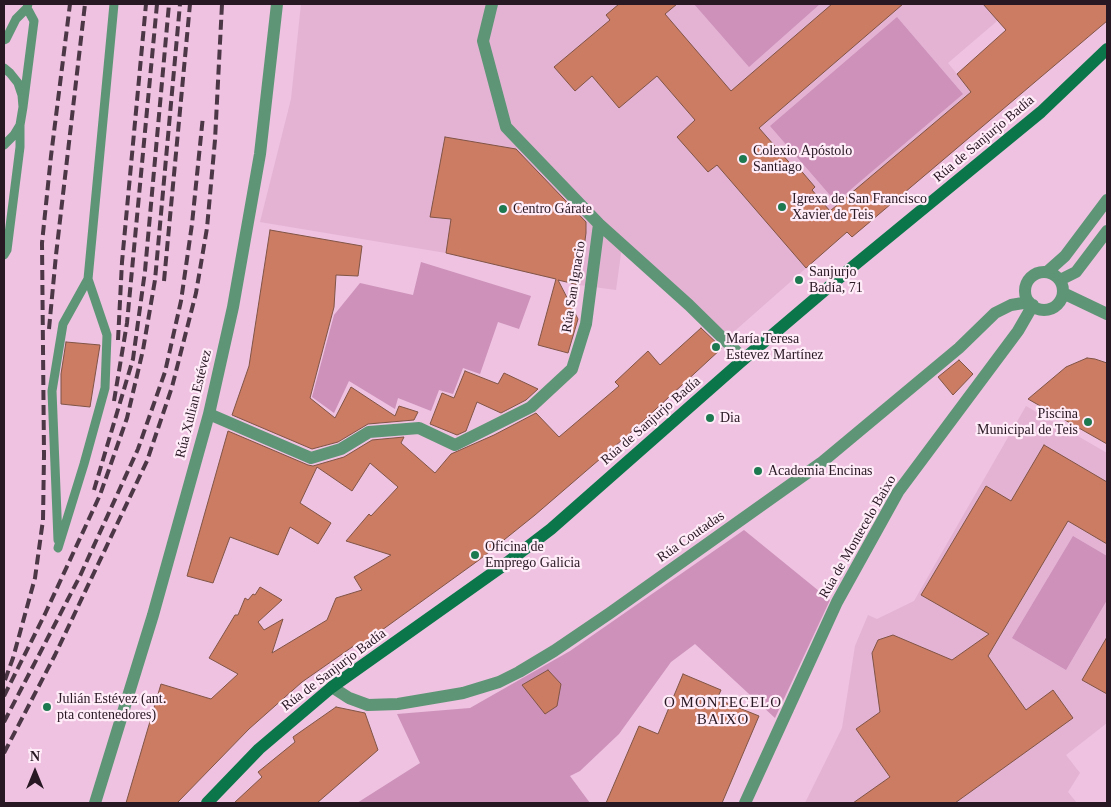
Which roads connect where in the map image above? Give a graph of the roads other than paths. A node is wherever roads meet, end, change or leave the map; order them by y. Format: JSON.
{"nodes":[{"id":1,"x":114,"y":4,"type":"edge"},
{"id":2,"x":277,"y":4,"type":"edge"},
{"id":3,"x":492,"y":4,"type":"edge"},
{"id":4,"x":27,"y":6,"type":"edge"},
{"id":5,"x":4,"y":40,"type":"edge"},
{"id":6,"x":1107,"y":49,"type":"edge"},
{"id":7,"x":4,"y":68,"type":"edge"},
{"id":8,"x":23,"y":107,"type":"junction"},
{"id":9,"x":20,"y":125,"type":"junction"},
{"id":10,"x":4,"y":145,"type":"edge"},
{"id":11,"x":1107,"y":200,"type":"edge"},
{"id":12,"x":599,"y":224,"type":"junction"},
{"id":13,"x":1107,"y":231,"type":"edge"},
{"id":14,"x":4,"y":255,"type":"edge"},
{"id":15,"x":1047,"y":272,"type":"junction"},
{"id":16,"x":88,"y":279,"type":"junction"},
{"id":17,"x":1061,"y":286,"type":"junction"},
{"id":18,"x":1031,"y":304,"type":"junction"},
{"id":19,"x":1107,"y":314,"type":"edge"},
{"id":20,"x":744,"y":359,"type":"junction"},
{"id":21,"x":209,"y":414,"type":"junction"},
{"id":22,"x":332,"y":687,"type":"junction"},
{"id":23,"x":95,"y":803,"type":"edge"},
{"id":24,"x":207,"y":803,"type":"edge"},
{"id":25,"x":745,"y":803,"type":"edge"}],
"edges":[{"from":1,"to":16,"type":"lane"},
{"from":2,"to":21,"type":"street","name":"Rúa Xulian Estévez"},
{"from":3,"to":12,"type":"street","name":"Rúa San Ignacio"},
{"from":4,"to":5,"type":"lane"},
{"from":4,"to":8,"type":"lane"},
{"from":6,"to":20,"type":"main road","name":"Rúa de Sanjurjo Badía"},
{"from":7,"to":8,"type":"lane"},
{"from":8,"to":9,"type":"lane"},
{"from":9,"to":10,"type":"lane"},
{"from":9,"to":14,"type":"lane"},
{"from":11,"to":15,"type":"street"},
{"from":12,"to":20,"type":"street","name":"Rúa San Ignacio"},
{"from":12,"to":21,"type":"street","name":"Rúa San Ignacio"},
{"from":13,"to":17,"type":"street"},
{"from":15,"to":17,"type":"street"},
{"from":15,"to":18,"type":"street"},
{"from":16,"to":16,"type":"lane"},
{"from":17,"to":18,"type":"street"},
{"from":17,"to":19,"type":"street"},
{"from":18,"to":22,"type":"street","name":"Rúa Coutadas"},
{"from":18,"to":25,"type":"street","name":"Rúa de Montecelo Baixo"},
{"from":20,"to":22,"type":"main road","name":"Rúa de Sanjurjo Badía"},
{"from":21,"to":23,"type":"street","name":"Rúa Xulian Estévez"},
{"from":22,"to":24,"type":"main road","name":"Rúa de Sanjurjo Badía"}]}
